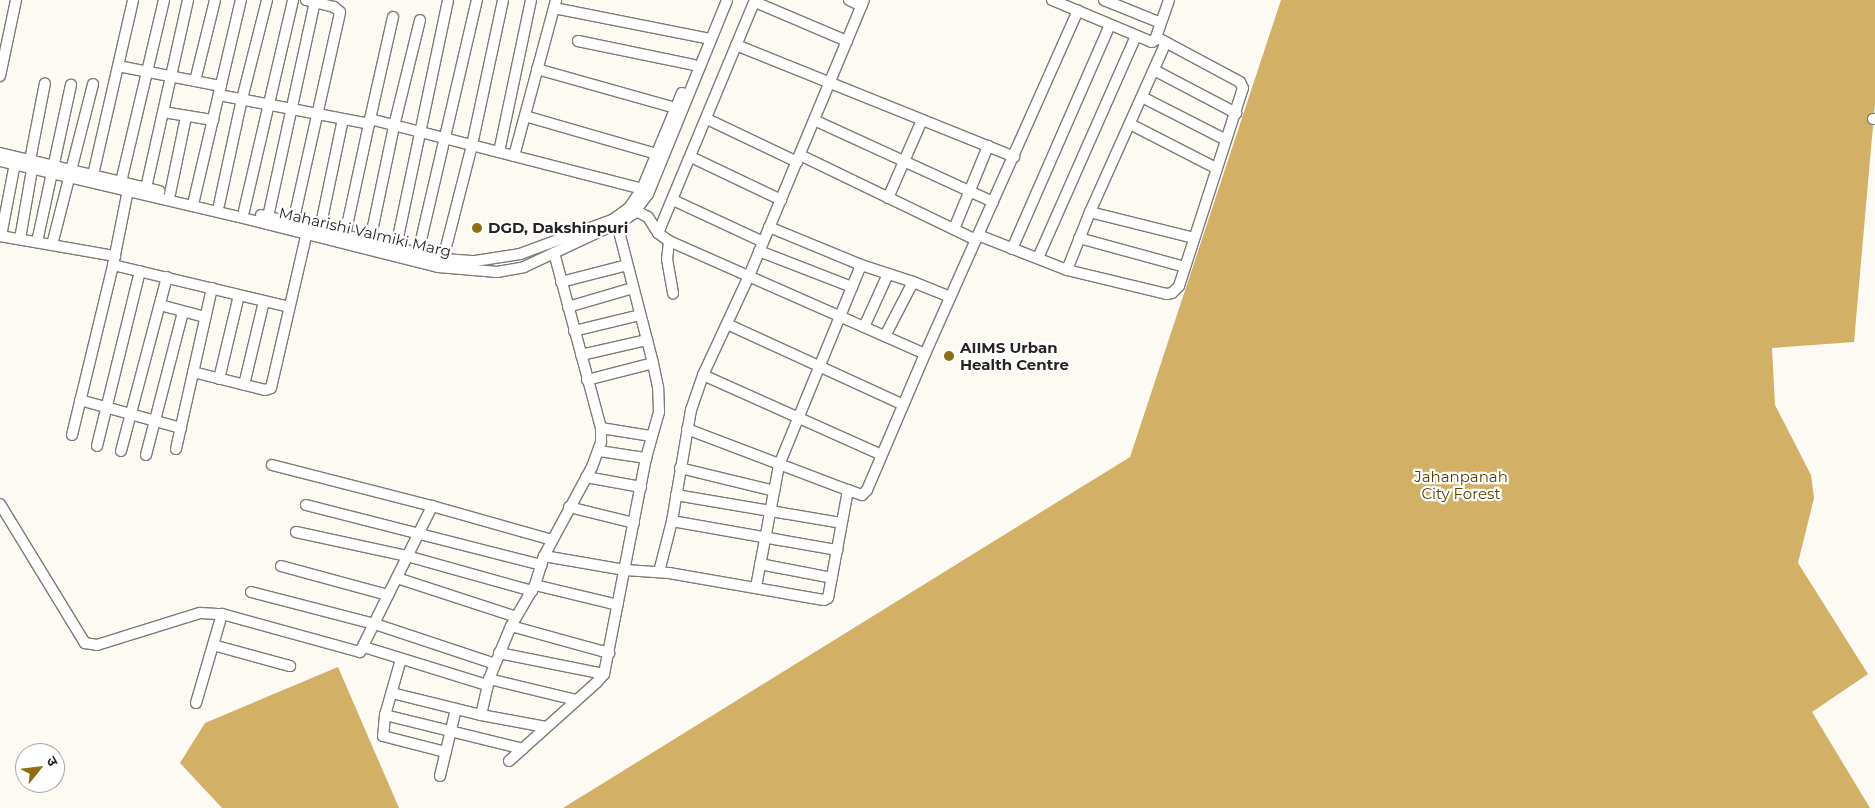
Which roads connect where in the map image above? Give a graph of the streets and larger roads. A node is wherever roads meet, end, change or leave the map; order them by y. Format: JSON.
{"nodes":[{"id":1,"x":16,"y":0,"type":"edge"},
{"id":2,"x":133,"y":0,"type":"edge"},
{"id":3,"x":164,"y":0,"type":"edge"},
{"id":4,"x":188,"y":0,"type":"edge"},
{"id":5,"x":214,"y":0,"type":"edge"},
{"id":6,"x":241,"y":0,"type":"edge"},
{"id":7,"x":267,"y":0,"type":"edge"},
{"id":8,"x":293,"y":0,"type":"edge"},
{"id":9,"x":448,"y":0,"type":"edge"},
{"id":10,"x":477,"y":0,"type":"edge"},
{"id":11,"x":503,"y":0,"type":"edge"},
{"id":12,"x":531,"y":0,"type":"edge"},
{"id":13,"x":722,"y":0,"type":"edge"},
{"id":14,"x":727,"y":0,"type":"edge"},
{"id":15,"x":849,"y":0,"type":"edge"},
{"id":16,"x":1052,"y":0,"type":"edge"},
{"id":17,"x":1104,"y":0,"type":"edge"},
{"id":18,"x":1169,"y":0,"type":"edge"},
{"id":19,"x":311,"y":1,"type":"edge"},
{"id":20,"x":755,"y":1,"type":"edge"},
{"id":21,"x":863,"y":3,"type":"edge"},
{"id":22,"x":555,"y":4,"type":"edge"},
{"id":23,"x":1078,"y":11,"type":"junction"},
{"id":24,"x":393,"y":17,"type":"dead end"},
{"id":25,"x":420,"y":20,"type":"dead end"},
{"id":26,"x":1160,"y":23,"type":"junction"},
{"id":27,"x":1110,"y":25,"type":"junction"},
{"id":28,"x":1136,"y":36,"type":"junction"},
{"id":29,"x":1156,"y":37,"type":"junction"},
{"id":30,"x":706,"y":38,"type":"junction"},
{"id":31,"x":578,"y":41,"type":"dead end"},
{"id":32,"x":847,"y":41,"type":"junction"},
{"id":33,"x":1166,"y":42,"type":"junction"},
{"id":34,"x":736,"y":45,"type":"junction"},
{"id":35,"x":2,"y":61,"type":"edge"},
{"id":36,"x":694,"y":65,"type":"junction"},
{"id":37,"x":118,"y":66,"type":"junction"},
{"id":38,"x":537,"y":69,"type":"junction"},
{"id":39,"x":1154,"y":70,"type":"junction"},
{"id":40,"x":147,"y":72,"type":"junction"},
{"id":41,"x":0,"y":76,"type":"edge"},
{"id":42,"x":171,"y":76,"type":"junction"},
{"id":43,"x":195,"y":81,"type":"junction"},
{"id":44,"x":45,"y":83,"type":"dead end"},
{"id":45,"x":830,"y":83,"type":"junction"},
{"id":46,"x":93,"y":84,"type":"dead end"},
{"id":47,"x":71,"y":85,"type":"dead end"},
{"id":48,"x":220,"y":90,"type":"junction"},
{"id":49,"x":1142,"y":97,"type":"junction"},
{"id":50,"x":242,"y":99,"type":"junction"},
{"id":51,"x":268,"y":104,"type":"junction"},
{"id":52,"x":676,"y":108,"type":"junction"},
{"id":53,"x":292,"y":109,"type":"junction"},
{"id":54,"x":163,"y":112,"type":"junction"},
{"id":55,"x":1236,"y":112,"type":"junction"},
{"id":56,"x":317,"y":114,"type":"junction"},
{"id":57,"x":525,"y":116,"type":"junction"},
{"id":58,"x":186,"y":117,"type":"junction"},
{"id":59,"x":343,"y":119,"type":"junction"},
{"id":60,"x":706,"y":119,"type":"junction"},
{"id":61,"x":213,"y":120,"type":"junction"},
{"id":62,"x":814,"y":120,"type":"junction"},
{"id":63,"x":922,"y":120,"type":"junction"},
{"id":64,"x":369,"y":122,"type":"junction"},
{"id":65,"x":1130,"y":124,"type":"junction"},
{"id":66,"x":394,"y":126,"type":"junction"},
{"id":67,"x":419,"y":132,"type":"junction"},
{"id":68,"x":445,"y":140,"type":"junction"},
{"id":69,"x":1226,"y":140,"type":"junction"},
{"id":70,"x":472,"y":146,"type":"junction"},
{"id":71,"x":988,"y":146,"type":"junction"},
{"id":72,"x":499,"y":152,"type":"junction"},
{"id":73,"x":0,"y":153,"type":"edge"},
{"id":74,"x":657,"y":154,"type":"junction"},
{"id":75,"x":514,"y":156,"type":"junction"},
{"id":76,"x":691,"y":157,"type":"junction"},
{"id":77,"x":1014,"y":157,"type":"junction"},
{"id":78,"x":798,"y":159,"type":"junction"},
{"id":79,"x":0,"y":161,"type":"edge"},
{"id":80,"x":15,"y":161,"type":"junction"},
{"id":81,"x":904,"y":162,"type":"junction"},
{"id":82,"x":32,"y":164,"type":"junction"},
{"id":83,"x":1216,"y":168,"type":"junction"},
{"id":84,"x":54,"y":170,"type":"junction"},
{"id":85,"x":71,"y":174,"type":"junction"},
{"id":86,"x":93,"y":175,"type":"junction"},
{"id":87,"x":126,"y":186,"type":"junction"},
{"id":88,"x":146,"y":188,"type":"junction"},
{"id":89,"x":642,"y":189,"type":"junction"},
{"id":90,"x":969,"y":191,"type":"junction"},
{"id":91,"x":170,"y":194,"type":"junction"},
{"id":92,"x":888,"y":198,"type":"junction"},
{"id":93,"x":194,"y":200,"type":"junction"},
{"id":94,"x":673,"y":200,"type":"junction"},
{"id":95,"x":781,"y":200,"type":"junction"},
{"id":96,"x":993,"y":202,"type":"junction"},
{"id":97,"x":219,"y":205,"type":"junction"},
{"id":98,"x":632,"y":209,"type":"junction"},
{"id":99,"x":244,"y":212,"type":"junction"},
{"id":100,"x":1090,"y":212,"type":"junction"},
{"id":101,"x":268,"y":217,"type":"junction"},
{"id":102,"x":292,"y":223,"type":"junction"},
{"id":103,"x":617,"y":224,"type":"junction"},
{"id":104,"x":770,"y":227,"type":"junction"},
{"id":105,"x":320,"y":229,"type":"junction"},
{"id":106,"x":954,"y":229,"type":"junction"},
{"id":107,"x":307,"y":230,"type":"junction"},
{"id":108,"x":658,"y":233,"type":"junction"},
{"id":109,"x":0,"y":236,"type":"edge"},
{"id":110,"x":346,"y":236,"type":"junction"},
{"id":111,"x":977,"y":237,"type":"junction"},
{"id":112,"x":1079,"y":238,"type":"junction"},
{"id":113,"x":1194,"y":238,"type":"junction"},
{"id":114,"x":20,"y":239,"type":"junction"},
{"id":115,"x":370,"y":241,"type":"junction"},
{"id":116,"x":668,"y":241,"type":"junction"},
{"id":117,"x":37,"y":242,"type":"junction"},
{"id":118,"x":52,"y":245,"type":"junction"},
{"id":119,"x":761,"y":247,"type":"junction"},
{"id":120,"x":396,"y":248,"type":"junction"},
{"id":121,"x":1012,"y":249,"type":"junction"},
{"id":122,"x":418,"y":253,"type":"junction"},
{"id":123,"x":554,"y":253,"type":"junction"},
{"id":124,"x":1038,"y":258,"type":"junction"},
{"id":125,"x":443,"y":259,"type":"junction"},
{"id":126,"x":114,"y":260,"type":"junction"},
{"id":127,"x":627,"y":265,"type":"junction"},
{"id":128,"x":861,"y":265,"type":"junction"},
{"id":129,"x":1185,"y":267,"type":"junction"},
{"id":130,"x":1067,"y":270,"type":"junction"},
{"id":131,"x":140,"y":271,"type":"junction"},
{"id":132,"x":888,"y":274,"type":"junction"},
{"id":133,"x":749,"y":276,"type":"junction"},
{"id":134,"x":167,"y":278,"type":"junction"},
{"id":135,"x":562,"y":282,"type":"junction"},
{"id":136,"x":914,"y":282,"type":"junction"},
{"id":137,"x":852,"y":287,"type":"junction"},
{"id":138,"x":212,"y":288,"type":"junction"},
{"id":139,"x":633,"y":288,"type":"junction"},
{"id":140,"x":673,"y":293,"type":"dead end"},
{"id":141,"x":239,"y":295,"type":"junction"},
{"id":142,"x":950,"y":297,"type":"junction"},
{"id":143,"x":264,"y":301,"type":"junction"},
{"id":144,"x":160,"y":305,"type":"junction"},
{"id":145,"x":289,"y":307,"type":"junction"},
{"id":146,"x":568,"y":307,"type":"junction"},
{"id":147,"x":184,"y":312,"type":"junction"},
{"id":148,"x":640,"y":315,"type":"junction"},
{"id":149,"x":206,"y":317,"type":"junction"},
{"id":150,"x":841,"y":317,"type":"junction"},
{"id":151,"x":727,"y":324,"type":"junction"},
{"id":152,"x":864,"y":327,"type":"junction"},
{"id":153,"x":574,"y":331,"type":"junction"},
{"id":154,"x":885,"y":336,"type":"junction"},
{"id":155,"x":647,"y":340,"type":"junction"},
{"id":156,"x":925,"y":354,"type":"junction"},
{"id":157,"x":581,"y":355,"type":"junction"},
{"id":158,"x":653,"y":363,"type":"junction"},
{"id":159,"x":820,"y":366,"type":"junction"},
{"id":160,"x":193,"y":372,"type":"junction"},
{"id":161,"x":703,"y":375,"type":"junction"},
{"id":162,"x":219,"y":379,"type":"junction"},
{"id":163,"x":587,"y":380,"type":"junction"},
{"id":164,"x":244,"y":385,"type":"junction"},
{"id":165,"x":80,"y":400,"type":"junction"},
{"id":166,"x":902,"y":404,"type":"junction"},
{"id":167,"x":106,"y":408,"type":"junction"},
{"id":168,"x":131,"y":414,"type":"junction"},
{"id":169,"x":798,"y":417,"type":"junction"},
{"id":170,"x":155,"y":421,"type":"junction"},
{"id":171,"x":181,"y":428,"type":"junction"},
{"id":172,"x":601,"y":428,"type":"junction"},
{"id":173,"x":687,"y":429,"type":"junction"},
{"id":174,"x":72,"y":435,"type":"dead end"},
{"id":175,"x":651,"y":436,"type":"junction"},
{"id":176,"x":97,"y":446,"type":"dead end"},
{"id":177,"x":176,"y":449,"type":"dead end"},
{"id":178,"x":122,"y":450,"type":"dead end"},
{"id":179,"x":599,"y":451,"type":"junction"},
{"id":180,"x":880,"y":454,"type":"junction"},
{"id":181,"x":146,"y":455,"type":"dead end"},
{"id":182,"x":646,"y":458,"type":"junction"},
{"id":183,"x":272,"y":465,"type":"dead end"},
{"id":184,"x":779,"y":465,"type":"junction"},
{"id":185,"x":680,"y":468,"type":"junction"},
{"id":186,"x":586,"y":477,"type":"junction"},
{"id":187,"x":641,"y":487,"type":"junction"},
{"id":188,"x":848,"y":490,"type":"junction"},
{"id":189,"x":774,"y":491,"type":"junction"},
{"id":190,"x":676,"y":495,"type":"junction"},
{"id":191,"x":0,"y":504,"type":"edge"},
{"id":192,"x":306,"y":505,"type":"dead end"},
{"id":193,"x":432,"y":506,"type":"junction"},
{"id":194,"x":569,"y":508,"type":"junction"},
{"id":195,"x":770,"y":512,"type":"junction"},
{"id":196,"x":672,"y":520,"type":"junction"},
{"id":197,"x":634,"y":523,"type":"junction"},
{"id":198,"x":841,"y":524,"type":"junction"},
{"id":199,"x":296,"y":532,"type":"dead end"},
{"id":200,"x":418,"y":534,"type":"junction"},
{"id":201,"x":765,"y":537,"type":"junction"},
{"id":202,"x":552,"y":540,"type":"junction"},
{"id":203,"x":837,"y":550,"type":"junction"},
{"id":204,"x":408,"y":556,"type":"junction"},
{"id":205,"x":543,"y":560,"type":"junction"},
{"id":206,"x":760,"y":564,"type":"junction"},
{"id":207,"x":281,"y":566,"type":"dead end"},
{"id":208,"x":625,"y":570,"type":"junction"},
{"id":209,"x":659,"y":572,"type":"junction"},
{"id":210,"x":397,"y":578,"type":"junction"},
{"id":211,"x":832,"y":578,"type":"junction"},
{"id":212,"x":756,"y":587,"type":"junction"},
{"id":213,"x":533,"y":588,"type":"junction"},
{"id":214,"x":252,"y":592,"type":"dead end"},
{"id":215,"x":388,"y":595,"type":"junction"},
{"id":216,"x":618,"y":605,"type":"junction"},
{"id":217,"x":222,"y":614,"type":"junction"},
{"id":218,"x":513,"y":621,"type":"junction"},
{"id":219,"x":375,"y":624,"type":"junction"},
{"id":220,"x":213,"y":645,"type":"junction"},
{"id":221,"x":364,"y":647,"type":"junction"},
{"id":222,"x":499,"y":653,"type":"junction"},
{"id":223,"x":609,"y":653,"type":"junction"},
{"id":224,"x":401,"y":659,"type":"junction"},
{"id":225,"x":495,"y":664,"type":"junction"},
{"id":226,"x":290,"y":666,"type":"dead end"},
{"id":227,"x":604,"y":674,"type":"junction"},
{"id":228,"x":488,"y":682,"type":"junction"},
{"id":229,"x":392,"y":693,"type":"junction"},
{"id":230,"x":576,"y":700,"type":"junction"},
{"id":231,"x":196,"y":703,"type":"dead end"},
{"id":232,"x":456,"y":709,"type":"junction"},
{"id":233,"x":481,"y":715,"type":"junction"},
{"id":234,"x":386,"y":716,"type":"junction"},
{"id":235,"x":546,"y":727,"type":"junction"},
{"id":236,"x":450,"y":731,"type":"junction"},
{"id":237,"x":523,"y":749,"type":"junction"},
{"id":238,"x":446,"y":752,"type":"junction"},
{"id":239,"x":509,"y":761,"type":"dead end"},
{"id":240,"x":440,"y":776,"type":"dead end"}],
"edges":[{"from":1,"to":35,"type":"street"},
{"from":2,"to":37,"type":"street"},
{"from":3,"to":40,"type":"street"},
{"from":4,"to":42,"type":"street"},
{"from":5,"to":43,"type":"street"},
{"from":6,"to":48,"type":"street"},
{"from":7,"to":50,"type":"street"},
{"from":8,"to":51,"type":"street"},
{"from":9,"to":67,"type":"street"},
{"from":10,"to":68,"type":"street"},
{"from":11,"to":70,"type":"street"},
{"from":12,"to":72,"type":"street"},
{"from":13,"to":30,"type":"street","name":"Maharishi Valmiki Marg"},
{"from":14,"to":98,"type":"street","name":"Maharishi Valmiki Marg"},
{"from":15,"to":21,"type":"street"},
{"from":16,"to":23,"type":"street"},
{"from":17,"to":26,"type":"street"},
{"from":18,"to":26,"type":"street"},
{"from":19,"to":53,"type":"street"},
{"from":19,"to":56,"type":"street"},
{"from":20,"to":32,"type":"street"},
{"from":20,"to":34,"type":"street"},
{"from":21,"to":32,"type":"street"},
{"from":22,"to":30,"type":"street"},
{"from":22,"to":38,"type":"street"},
{"from":23,"to":27,"type":"street"},
{"from":23,"to":77,"type":"street"},
{"from":24,"to":64,"type":"street"},
{"from":25,"to":66,"type":"street"},
{"from":26,"to":29,"type":"street"},
{"from":27,"to":28,"type":"street"},
{"from":27,"to":121,"type":"street"},
{"from":28,"to":29,"type":"street"},
{"from":28,"to":124,"type":"street"},
{"from":29,"to":33,"type":"street"},
{"from":30,"to":36,"type":"street","name":"Maharishi Valmiki Marg"},
{"from":31,"to":36,"type":"street"},
{"from":32,"to":45,"type":"street"},
{"from":33,"to":39,"type":"street"},
{"from":33,"to":55,"type":"street"},
{"from":34,"to":45,"type":"street"},
{"from":34,"to":60,"type":"street"},
{"from":35,"to":41,"type":"street"},
{"from":36,"to":52,"type":"street","name":"Maharishi Valmiki Marg"},
{"from":37,"to":40,"type":"street"},
{"from":37,"to":86,"type":"street"},
{"from":38,"to":52,"type":"street"},
{"from":38,"to":57,"type":"street"},
{"from":39,"to":49,"type":"street"},
{"from":39,"to":55,"type":"street"},
{"from":40,"to":42,"type":"street"},
{"from":40,"to":87,"type":"street"},
{"from":42,"to":43,"type":"street"},
{"from":42,"to":54,"type":"street"},
{"from":43,"to":48,"type":"street"},
{"from":44,"to":82,"type":"street"},
{"from":45,"to":62,"type":"street"},
{"from":45,"to":63,"type":"street"},
{"from":46,"to":85,"type":"street"},
{"from":47,"to":84,"type":"street"},
{"from":48,"to":50,"type":"street"},
{"from":48,"to":61,"type":"street"},
{"from":49,"to":65,"type":"street"},
{"from":49,"to":69,"type":"street"},
{"from":50,"to":51,"type":"street"},
{"from":50,"to":97,"type":"street"},
{"from":51,"to":53,"type":"street"},
{"from":51,"to":99,"type":"street"},
{"from":52,"to":74,"type":"street","name":"Maharishi Valmiki Marg"},
{"from":53,"to":56,"type":"street"},
{"from":53,"to":101,"type":"street"},
{"from":54,"to":58,"type":"street"},
{"from":54,"to":88,"type":"street"},
{"from":55,"to":69,"type":"street"},
{"from":56,"to":59,"type":"street"},
{"from":56,"to":102,"type":"street"},
{"from":57,"to":74,"type":"street"},
{"from":57,"to":75,"type":"street"},
{"from":58,"to":61,"type":"street"},
{"from":58,"to":91,"type":"street"},
{"from":59,"to":64,"type":"street"},
{"from":59,"to":105,"type":"street"},
{"from":60,"to":76,"type":"street"},
{"from":60,"to":78,"type":"street"},
{"from":61,"to":93,"type":"street"},
{"from":62,"to":78,"type":"street"},
{"from":62,"to":81,"type":"street"},
{"from":63,"to":71,"type":"street"},
{"from":63,"to":81,"type":"street"},
{"from":64,"to":66,"type":"street"},
{"from":64,"to":110,"type":"street"},
{"from":65,"to":83,"type":"street"},
{"from":65,"to":100,"type":"street"},
{"from":66,"to":67,"type":"street"},
{"from":66,"to":115,"type":"street"},
{"from":67,"to":68,"type":"street"},
{"from":67,"to":120,"type":"street"},
{"from":68,"to":70,"type":"street"},
{"from":68,"to":122,"type":"street"},
{"from":69,"to":83,"type":"street"},
{"from":70,"to":72,"type":"street"},
{"from":70,"to":125,"type":"street"},
{"from":71,"to":77,"type":"street"},
{"from":71,"to":90,"type":"street"},
{"from":72,"to":75,"type":"street"},
{"from":73,"to":80,"type":"street","name":"Maharishi Valmiki Marg"},
{"from":74,"to":89,"type":"street","name":"Maharishi Valmiki Marg"},
{"from":75,"to":89,"type":"street"},
{"from":76,"to":94,"type":"street"},
{"from":76,"to":95,"type":"street"},
{"from":77,"to":96,"type":"street"},
{"from":78,"to":92,"type":"street"},
{"from":78,"to":95,"type":"street"},
{"from":79,"to":80,"type":"street","name":"Maharishi Valmiki Marg"},
{"from":80,"to":82,"type":"street","name":"Maharishi Valmiki Marg"},
{"from":80,"to":109,"type":"street"},
{"from":81,"to":90,"type":"street"},
{"from":81,"to":92,"type":"street"},
{"from":82,"to":84,"type":"street","name":"Maharishi Valmiki Marg"},
{"from":82,"to":114,"type":"street"},
{"from":83,"to":113,"type":"street"},
{"from":84,"to":85,"type":"street","name":"Maharishi Valmiki Marg"},
{"from":84,"to":117,"type":"street"},
{"from":85,"to":86,"type":"street","name":"Maharishi Valmiki Marg"},
{"from":85,"to":87,"type":"street","name":"Maharishi Valmiki Marg"},
{"from":85,"to":118,"type":"street"},
{"from":86,"to":87,"type":"street","name":"Maharishi Valmiki Marg"},
{"from":87,"to":88,"type":"street","name":"Maharishi Valmiki Marg"},
{"from":87,"to":107,"type":"street","name":"Maharishi Valmiki Marg"},
{"from":87,"to":126,"type":"street"},
{"from":88,"to":91,"type":"street","name":"Maharishi Valmiki Marg"},
{"from":89,"to":98,"type":"street","name":"Maharishi Valmiki Marg"},
{"from":90,"to":96,"type":"street"},
{"from":90,"to":106,"type":"street"},
{"from":91,"to":93,"type":"street","name":"Maharishi Valmiki Marg"},
{"from":92,"to":106,"type":"street"},
{"from":93,"to":97,"type":"street","name":"Maharishi Valmiki Marg"},
{"from":94,"to":108,"type":"street"},
{"from":94,"to":119,"type":"street"},
{"from":95,"to":104,"type":"street"},
{"from":96,"to":111,"type":"street"},
{"from":97,"to":99,"type":"street","name":"Maharishi Valmiki Marg"},
{"from":98,"to":103,"type":"street","name":"Maharishi Valmiki Marg"},
{"from":98,"to":108,"type":"street"},
{"from":98,"to":125,"type":"street","name":"Maharishi Valmiki Marg"},
{"from":99,"to":101,"type":"street","name":"Maharishi Valmiki Marg"},
{"from":100,"to":112,"type":"street"},
{"from":100,"to":113,"type":"street"},
{"from":101,"to":102,"type":"street","name":"Maharishi Valmiki Marg"},
{"from":102,"to":107,"type":"street","name":"Maharishi Valmiki Marg"},
{"from":103,"to":123,"type":"street","name":"Maharishi Valmiki Marg"},
{"from":103,"to":127,"type":"street"},
{"from":104,"to":119,"type":"street"},
{"from":104,"to":128,"type":"street"},
{"from":105,"to":107,"type":"street","name":"Maharishi Valmiki Marg"},
{"from":105,"to":110,"type":"street","name":"Maharishi Valmiki Marg"},
{"from":106,"to":111,"type":"street"},
{"from":107,"to":123,"type":"street","name":"Maharishi Valmiki Marg"},
{"from":107,"to":145,"type":"street"},
{"from":108,"to":116,"type":"street"},
{"from":109,"to":114,"type":"street"},
{"from":110,"to":115,"type":"street","name":"Maharishi Valmiki Marg"},
{"from":111,"to":121,"type":"street"},
{"from":111,"to":142,"type":"street"},
{"from":112,"to":129,"type":"street"},
{"from":112,"to":130,"type":"street"},
{"from":113,"to":129,"type":"street"},
{"from":114,"to":117,"type":"street"},
{"from":115,"to":120,"type":"street","name":"Maharishi Valmiki Marg"},
{"from":116,"to":133,"type":"street"},
{"from":116,"to":140,"type":"street"},
{"from":117,"to":118,"type":"street"},
{"from":118,"to":126,"type":"street"},
{"from":119,"to":133,"type":"street"},
{"from":119,"to":137,"type":"street"},
{"from":120,"to":122,"type":"street","name":"Maharishi Valmiki Marg"},
{"from":121,"to":124,"type":"street"},
{"from":122,"to":125,"type":"street","name":"Maharishi Valmiki Marg"},
{"from":123,"to":135,"type":"street"},
{"from":124,"to":130,"type":"street"},
{"from":126,"to":131,"type":"street"},
{"from":126,"to":165,"type":"street"},
{"from":127,"to":135,"type":"street"},
{"from":127,"to":139,"type":"street"},
{"from":128,"to":132,"type":"street"},
{"from":128,"to":137,"type":"street"},
{"from":129,"to":130,"type":"street"},
{"from":131,"to":134,"type":"street"},
{"from":131,"to":167,"type":"street"},
{"from":132,"to":136,"type":"street"},
{"from":132,"to":152,"type":"street"},
{"from":133,"to":150,"type":"street"},
{"from":133,"to":151,"type":"street"},
{"from":134,"to":138,"type":"street"},
{"from":134,"to":144,"type":"street"},
{"from":135,"to":146,"type":"street"},
{"from":136,"to":142,"type":"street"},
{"from":136,"to":154,"type":"street"},
{"from":137,"to":150,"type":"street"},
{"from":138,"to":141,"type":"street"},
{"from":138,"to":149,"type":"street"},
{"from":139,"to":146,"type":"street"},
{"from":139,"to":148,"type":"street"},
{"from":141,"to":143,"type":"street"},
{"from":141,"to":162,"type":"street"},
{"from":142,"to":156,"type":"street"},
{"from":143,"to":145,"type":"street"},
{"from":143,"to":164,"type":"street"},
{"from":144,"to":147,"type":"street"},
{"from":144,"to":168,"type":"street"},
{"from":145,"to":164,"type":"street"},
{"from":146,"to":153,"type":"street"},
{"from":147,"to":149,"type":"street"},
{"from":147,"to":170,"type":"street"},
{"from":148,"to":153,"type":"street"},
{"from":148,"to":155,"type":"street"},
{"from":149,"to":160,"type":"street"},
{"from":150,"to":152,"type":"street"},
{"from":150,"to":159,"type":"street"},
{"from":151,"to":159,"type":"street"},
{"from":151,"to":161,"type":"street"},
{"from":152,"to":154,"type":"street"},
{"from":153,"to":157,"type":"street"},
{"from":154,"to":156,"type":"street"},
{"from":155,"to":157,"type":"street"},
{"from":155,"to":158,"type":"street"},
{"from":156,"to":166,"type":"street"},
{"from":157,"to":163,"type":"street"},
{"from":158,"to":163,"type":"street"},
{"from":158,"to":175,"type":"street"},
{"from":159,"to":166,"type":"street"},
{"from":159,"to":169,"type":"street"},
{"from":160,"to":162,"type":"street"},
{"from":160,"to":171,"type":"street"},
{"from":161,"to":169,"type":"street"},
{"from":161,"to":173,"type":"street"},
{"from":162,"to":164,"type":"street"},
{"from":163,"to":172,"type":"street"},
{"from":165,"to":167,"type":"street"},
{"from":165,"to":174,"type":"street"},
{"from":166,"to":180,"type":"street"},
{"from":167,"to":168,"type":"street"},
{"from":167,"to":176,"type":"street"},
{"from":168,"to":170,"type":"street"},
{"from":168,"to":178,"type":"street"},
{"from":169,"to":180,"type":"street"},
{"from":169,"to":184,"type":"street"},
{"from":170,"to":171,"type":"street"},
{"from":170,"to":181,"type":"street"},
{"from":171,"to":177,"type":"street"},
{"from":172,"to":175,"type":"street"},
{"from":172,"to":179,"type":"street"},
{"from":173,"to":184,"type":"street"},
{"from":173,"to":185,"type":"street"},
{"from":175,"to":182,"type":"street"},
{"from":179,"to":182,"type":"street"},
{"from":179,"to":186,"type":"street"},
{"from":180,"to":188,"type":"street"},
{"from":182,"to":187,"type":"street"},
{"from":183,"to":193,"type":"street"},
{"from":184,"to":188,"type":"street"},
{"from":184,"to":189,"type":"street"},
{"from":185,"to":189,"type":"street"},
{"from":185,"to":190,"type":"street"},
{"from":186,"to":187,"type":"street"},
{"from":186,"to":194,"type":"street"},
{"from":187,"to":197,"type":"street"},
{"from":188,"to":198,"type":"street"},
{"from":189,"to":195,"type":"street"},
{"from":190,"to":195,"type":"street"},
{"from":190,"to":196,"type":"street"},
{"from":191,"to":217,"type":"street"},
{"from":192,"to":200,"type":"street"},
{"from":193,"to":200,"type":"street"},
{"from":193,"to":202,"type":"street"},
{"from":194,"to":197,"type":"street"},
{"from":194,"to":202,"type":"street"},
{"from":195,"to":198,"type":"street"},
{"from":195,"to":201,"type":"street"},
{"from":196,"to":201,"type":"street"},
{"from":196,"to":209,"type":"street"},
{"from":197,"to":208,"type":"street"},
{"from":198,"to":203,"type":"street"},
{"from":199,"to":204,"type":"street"},
{"from":200,"to":204,"type":"street"},
{"from":200,"to":205,"type":"street"},
{"from":201,"to":203,"type":"street"},
{"from":201,"to":206,"type":"street"},
{"from":202,"to":205,"type":"street"},
{"from":203,"to":211,"type":"street"},
{"from":204,"to":210,"type":"street"},
{"from":204,"to":213,"type":"street"},
{"from":205,"to":208,"type":"street"},
{"from":205,"to":213,"type":"street"},
{"from":206,"to":211,"type":"street"},
{"from":206,"to":212,"type":"street"},
{"from":207,"to":215,"type":"street"},
{"from":208,"to":209,"type":"street"},
{"from":208,"to":216,"type":"street"},
{"from":209,"to":212,"type":"street"},
{"from":210,"to":215,"type":"street"},
{"from":210,"to":218,"type":"street"},
{"from":211,"to":212,"type":"street"},
{"from":213,"to":216,"type":"street"},
{"from":213,"to":218,"type":"street"},
{"from":214,"to":219,"type":"street"},
{"from":215,"to":219,"type":"street"},
{"from":216,"to":223,"type":"street"},
{"from":217,"to":220,"type":"street"},
{"from":217,"to":221,"type":"street"},
{"from":218,"to":222,"type":"street"},
{"from":218,"to":223,"type":"street"},
{"from":219,"to":221,"type":"street"},
{"from":219,"to":225,"type":"street"},
{"from":220,"to":226,"type":"street"},
{"from":220,"to":231,"type":"street"},
{"from":221,"to":224,"type":"street"},
{"from":222,"to":225,"type":"street"},
{"from":222,"to":227,"type":"street"},
{"from":223,"to":227,"type":"street"},
{"from":224,"to":228,"type":"street"},
{"from":224,"to":229,"type":"street"},
{"from":225,"to":228,"type":"street"},
{"from":227,"to":230,"type":"street"},
{"from":228,"to":230,"type":"street"},
{"from":228,"to":233,"type":"street"},
{"from":229,"to":232,"type":"street"},
{"from":229,"to":234,"type":"street"},
{"from":230,"to":235,"type":"street"},
{"from":232,"to":233,"type":"street"},
{"from":232,"to":236,"type":"street"},
{"from":233,"to":235,"type":"street"},
{"from":234,"to":236,"type":"street"},
{"from":234,"to":238,"type":"street"},
{"from":235,"to":237,"type":"street"},
{"from":236,"to":237,"type":"street"},
{"from":236,"to":238,"type":"street"},
{"from":237,"to":239,"type":"street"},
{"from":238,"to":240,"type":"street"}]}
